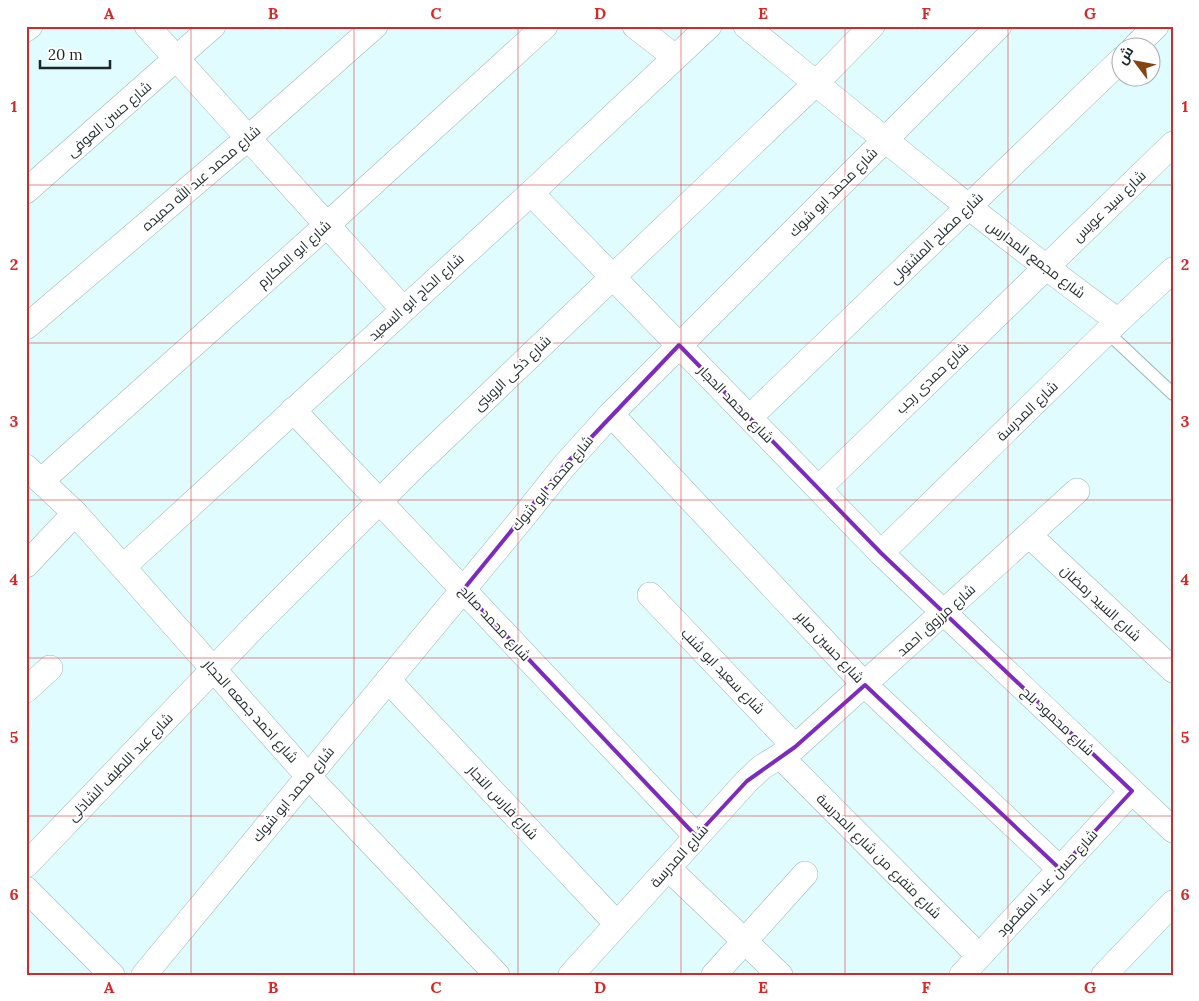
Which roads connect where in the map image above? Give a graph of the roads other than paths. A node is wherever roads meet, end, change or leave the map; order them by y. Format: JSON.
{"nodes":[{"id":1,"x":30,"y":26,"type":"edge"},
{"id":2,"x":147,"y":26,"type":"edge"},
{"id":3,"x":214,"y":26,"type":"edge"},
{"id":4,"x":375,"y":26,"type":"edge"},
{"id":5,"x":545,"y":26,"type":"edge"},
{"id":6,"x":635,"y":26,"type":"edge"},
{"id":7,"x":708,"y":26,"type":"edge"},
{"id":8,"x":872,"y":26,"type":"edge"},
{"id":9,"x":999,"y":26,"type":"edge"},
{"id":10,"x":1156,"y":26,"type":"edge"},
{"id":11,"x":26,"y":29,"type":"edge"},
{"id":12,"x":754,"y":29,"type":"edge"},
{"id":13,"x":1144,"y":38,"type":"edge"},
{"id":14,"x":675,"y":57,"type":"junction"},
{"id":15,"x":177,"y":60,"type":"junction"},
{"id":16,"x":1112,"y":69,"type":"edge"},
{"id":17,"x":816,"y":84,"type":"junction"},
{"id":18,"x":247,"y":139,"type":"junction"},
{"id":19,"x":885,"y":140,"type":"junction"},
{"id":20,"x":1173,"y":144,"type":"edge"},
{"id":21,"x":26,"y":191,"type":"edge"},
{"id":22,"x":531,"y":193,"type":"junction"},
{"id":23,"x":968,"y":207,"type":"junction"},
{"id":24,"x":327,"y":225,"type":"junction"},
{"id":25,"x":1046,"y":268,"type":"junction"},
{"id":26,"x":1173,"y":270,"type":"edge"},
{"id":27,"x":613,"y":277,"type":"junction"},
{"id":28,"x":403,"y":309,"type":"junction"},
{"id":29,"x":1112,"y":326,"type":"junction"},
{"id":30,"x":26,"y":327,"type":"edge"},
{"id":31,"x":679,"y":345,"type":"junction"},
{"id":32,"x":1173,"y":394,"type":"edge"},
{"id":33,"x":293,"y":410,"type":"junction"},
{"id":34,"x":611,"y":414,"type":"junction"},
{"id":35,"x":750,"y":417,"type":"junction"},
{"id":36,"x":34,"y":474,"type":"edge"},
{"id":37,"x":819,"y":488,"type":"junction"},
{"id":38,"x":1077,"y":491,"type":"dead end"},
{"id":39,"x":380,"y":502,"type":"junction"},
{"id":40,"x":76,"y":513,"type":"junction"},
{"id":41,"x":1029,"y":535,"type":"junction"},
{"id":42,"x":882,"y":553,"type":"junction"},
{"id":43,"x":26,"y":565,"type":"edge"},
{"id":44,"x":123,"y":567,"type":"junction"},
{"id":45,"x":463,"y":590,"type":"junction"},
{"id":46,"x":650,"y":595,"type":"dead end"},
{"id":47,"x":944,"y":612,"type":"junction"},
{"id":48,"x":50,"y":668,"type":"dead end"},
{"id":49,"x":214,"y":670,"type":"junction"},
{"id":50,"x":1173,"y":670,"type":"edge"},
{"id":51,"x":388,"y":680,"type":"junction"},
{"id":52,"x":865,"y":685,"type":"junction"},
{"id":53,"x":26,"y":690,"type":"edge"},
{"id":54,"x":788,"y":752,"type":"junction"},
{"id":55,"x":308,"y":776,"type":"junction"},
{"id":56,"x":1132,"y":791,"type":"junction"},
{"id":57,"x":1173,"y":830,"type":"edge"},
{"id":58,"x":696,"y":836,"type":"junction"},
{"id":59,"x":26,"y":865,"type":"edge"},
{"id":60,"x":668,"y":868,"type":"junction"},
{"id":61,"x":1060,"y":869,"type":"junction"},
{"id":62,"x":806,"y":874,"type":"dead end"},
{"id":63,"x":28,"y":895,"type":"edge"},
{"id":64,"x":1173,"y":903,"type":"edge"},
{"id":65,"x":617,"y":924,"type":"junction"},
{"id":66,"x":745,"y":941,"type":"junction"},
{"id":67,"x":979,"y":956,"type":"junction"},
{"id":68,"x":112,"y":975,"type":"edge"},
{"id":69,"x":144,"y":975,"type":"edge"},
{"id":70,"x":497,"y":975,"type":"edge"},
{"id":71,"x":571,"y":975,"type":"edge"},
{"id":72,"x":714,"y":975,"type":"edge"},
{"id":73,"x":780,"y":975,"type":"edge"},
{"id":74,"x":962,"y":975,"type":"edge"},
{"id":75,"x":1104,"y":975,"type":"edge"}],
"edges":[{"from":1,"to":11,"type":"street"},
{"from":2,"to":15,"type":"street"},
{"from":3,"to":15,"type":"street","name":"شارع حسن العوفى"},
{"from":4,"to":18,"type":"street","name":"شارع محمد عبد الله حميده"},
{"from":5,"to":24,"type":"street","name":"شارع ابو المكارم"},
{"from":6,"to":14,"type":"street"},
{"from":7,"to":14,"type":"street","name":"شارع الحاج ابو السعيد"},
{"from":8,"to":17,"type":"street","name":"شارع ذكى الروينى"},
{"from":9,"to":19,"type":"street","name":"شارع محمد ابو شوك"},
{"from":10,"to":13,"type":"street"},
{"from":12,"to":17,"type":"street","name":"شارع مجمع المدارس"},
{"from":14,"to":22,"type":"street","name":"شارع الحاج ابو السعيد"},
{"from":15,"to":18,"type":"street"},
{"from":15,"to":21,"type":"street","name":"شارع حسن العوفى"},
{"from":16,"to":23,"type":"street","name":"شارع مصلح المشتولى"},
{"from":17,"to":19,"type":"street","name":"شارع مجمع المدارس"},
{"from":17,"to":27,"type":"street","name":"شارع ذكى الروينى"},
{"from":18,"to":24,"type":"street"},
{"from":18,"to":30,"type":"street","name":"شارع محمد عبد الله حميده"},
{"from":19,"to":23,"type":"street","name":"شارع مجمع المدارس"},
{"from":19,"to":31,"type":"street","name":"شارع محمد ابو شوك"},
{"from":20,"to":25,"type":"street","name":"شارع سيد عويس"},
{"from":22,"to":27,"type":"street","name":"شارع محمد الحجار"},
{"from":22,"to":28,"type":"street","name":"شارع الحاج ابو السعيد"},
{"from":23,"to":25,"type":"street","name":"شارع مجمع المدارس"},
{"from":23,"to":35,"type":"street","name":"شارع مصلح المشتولى"},
{"from":24,"to":28,"type":"street"},
{"from":24,"to":36,"type":"street","name":"شارع ابو المكارم"},
{"from":25,"to":29,"type":"street","name":"شارع مجمع المدارس"},
{"from":25,"to":37,"type":"street","name":"شارع حمدى رجب"},
{"from":26,"to":29,"type":"street","name":"شارع المدرسة"},
{"from":27,"to":31,"type":"street","name":"شارع محمد الحجار"},
{"from":27,"to":39,"type":"street","name":"شارع ذكى الروينى"},
{"from":28,"to":33,"type":"street","name":"شارع الحاج ابو السعيد"},
{"from":29,"to":32,"type":"lane"},
{"from":29,"to":42,"type":"street","name":"شارع المدرسة"},
{"from":31,"to":34,"type":"street","name":"شارع محمد ابو شوك"},
{"from":31,"to":35,"type":"street","name":"شارع محمد الحجار"},
{"from":33,"to":39,"type":"street","name":"شارع محمد صالح"},
{"from":33,"to":44,"type":"street","name":"شارع الحاج ابو السعيد"},
{"from":34,"to":45,"type":"street","name":"شارع محمد ابو شوك"},
{"from":34,"to":52,"type":"street","name":"شارع حسين صابر"},
{"from":35,"to":37,"type":"street","name":"شارع محمد الحجار"},
{"from":36,"to":40,"type":"street","name":"شارع احمد جمعه الحجار"},
{"from":37,"to":42,"type":"street","name":"شارع محمد الحجار"},
{"from":38,"to":41,"type":"street","name":"شارع مرزوق احمد"},
{"from":39,"to":45,"type":"street","name":"شارع محمد صالح"},
{"from":39,"to":49,"type":"street","name":"شارع ذكى الروينى"},
{"from":40,"to":43,"type":"street"},
{"from":40,"to":44,"type":"street","name":"شارع احمد جمعه الحجار"},
{"from":41,"to":47,"type":"street","name":"شارع مرزوق احمد"},
{"from":41,"to":50,"type":"street","name":"شارع السيد رمضان"},
{"from":42,"to":47,"type":"street","name":"شارع محمد الحجار"},
{"from":44,"to":49,"type":"street","name":"شارع احمد جمعه الحجار"},
{"from":45,"to":51,"type":"street","name":"شارع محمد ابو شوك"},
{"from":45,"to":58,"type":"street","name":"شارع محمد صالح"},
{"from":46,"to":54,"type":"street","name":"شارع سعيد ابو شنب"},
{"from":47,"to":52,"type":"street","name":"شارع مرزوق احمد"},
{"from":47,"to":56,"type":"street","name":"شارع محمود بلح"},
{"from":48,"to":53,"type":"street"},
{"from":49,"to":55,"type":"street","name":"شارع احمد جمعه الحجار"},
{"from":49,"to":59,"type":"street","name":"شارع عبد اللطيف الشاذلى"},
{"from":51,"to":55,"type":"street","name":"شارع محمد ابو شوك"},
{"from":51,"to":65,"type":"street","name":"شارع فارس النجار"},
{"from":52,"to":54,"type":"street","name":"شارع مرزوق احمد"},
{"from":52,"to":61,"type":"street","name":"شارع حسين صابر"},
{"from":54,"to":58,"type":"street","name":"شارع المدرسة"},
{"from":54,"to":67,"type":"street","name":"شارع متفرع من شارع المدرسة"},
{"from":55,"to":69,"type":"street","name":"شارع محمد ابو شوك"},
{"from":55,"to":70,"type":"street","name":"شارع احمد جمعه الحجار"},
{"from":56,"to":57,"type":"street","name":"شارع محمود بلح"},
{"from":56,"to":61,"type":"street","name":"شارع حسن عبد المقصود"},
{"from":58,"to":60,"type":"street","name":"شارع المدرسة"},
{"from":60,"to":65,"type":"street","name":"شارع المدرسة"},
{"from":60,"to":66,"type":"street"},
{"from":61,"to":67,"type":"street","name":"شارع حسن عبد المقصود"},
{"from":62,"to":66,"type":"street"},
{"from":63,"to":68,"type":"street"},
{"from":64,"to":75,"type":"street"},
{"from":65,"to":71,"type":"street","name":"شارع المدرسة"},
{"from":66,"to":72,"type":"street"},
{"from":66,"to":73,"type":"street"},
{"from":67,"to":74,"type":"street","name":"شارع حسن عبد المقصود"}]}
